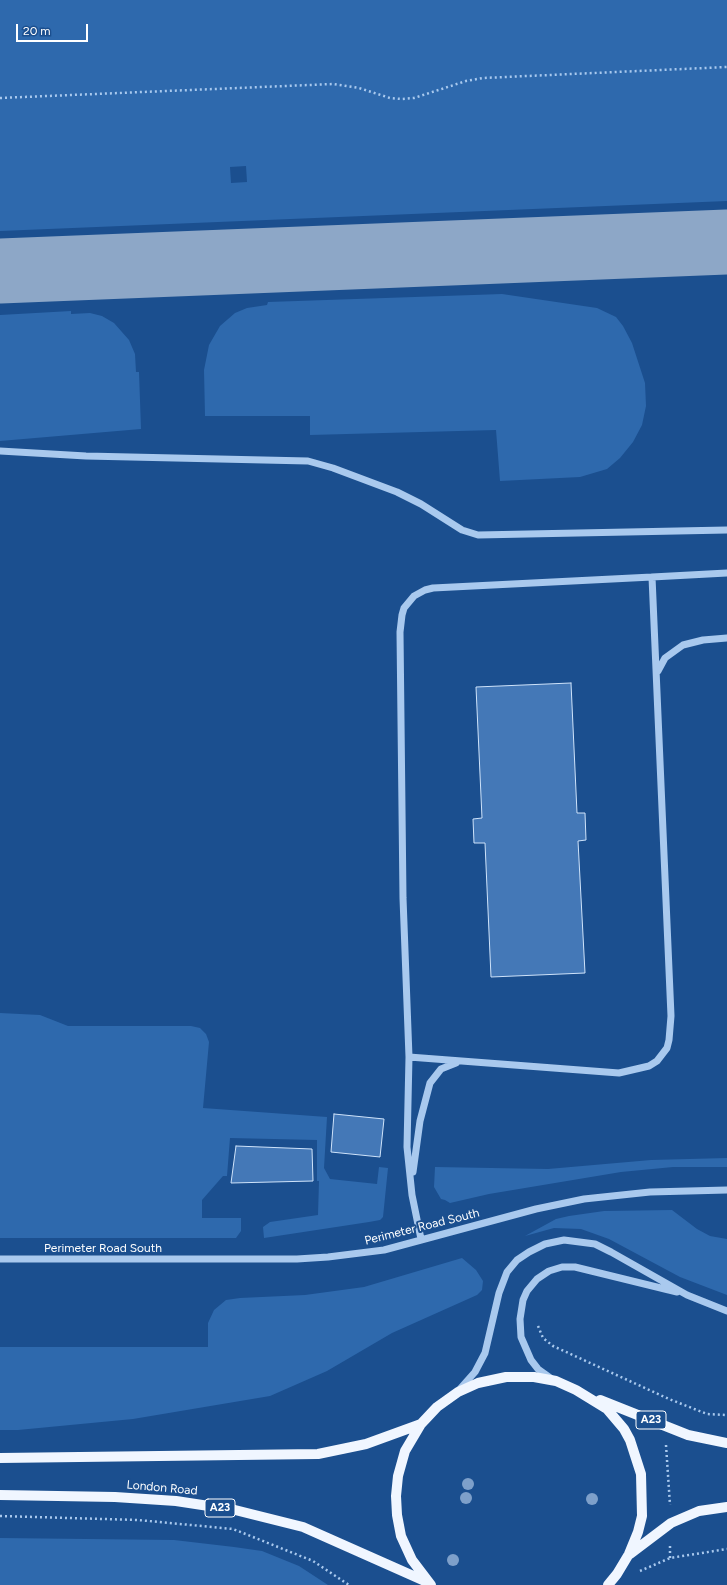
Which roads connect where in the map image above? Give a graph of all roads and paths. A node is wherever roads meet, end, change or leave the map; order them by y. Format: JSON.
{"nodes":[{"id":1,"x":727,"y":67,"type":"edge"},
{"id":2,"x":0,"y":98,"type":"edge"},
{"id":3,"x":0,"y":451,"type":"edge"},
{"id":4,"x":727,"y":530,"type":"edge"},
{"id":5,"x":727,"y":573,"type":"edge"},
{"id":6,"x":652,"y":577,"type":"junction"},
{"id":7,"x":727,"y":638,"type":"edge"},
{"id":8,"x":657,"y":673,"type":"junction"},
{"id":9,"x":409,"y":1057,"type":"junction"},
{"id":10,"x":466,"y":1062,"type":"junction"},
{"id":11,"x":411,"y":1186,"type":"junction"},
{"id":12,"x":727,"y":1190,"type":"edge"},
{"id":13,"x":421,"y":1239,"type":"junction"},
{"id":14,"x":0,"y":1259,"type":"edge"},
{"id":15,"x":687,"y":1295,"type":"junction"},
{"id":16,"x":727,"y":1311,"type":"edge"},
{"id":17,"x":537,"y":1324,"type":"dead end"},
{"id":18,"x":556,"y":1381,"type":"junction"},
{"id":19,"x":576,"y":1390,"type":"junction"},
{"id":20,"x":458,"y":1392,"type":"junction"},
{"id":21,"x":669,"y":1399,"type":"junction"},
{"id":22,"x":727,"y":1415,"type":"edge"},
{"id":23,"x":421,"y":1424,"type":"junction"},
{"id":24,"x":665,"y":1426,"type":"junction"},
{"id":25,"x":727,"y":1443,"type":"edge"},
{"id":26,"x":0,"y":1458,"type":"edge"},
{"id":27,"x":0,"y":1495,"type":"edge"},
{"id":28,"x":727,"y":1507,"type":"edge"},
{"id":29,"x":0,"y":1516,"type":"edge"},
{"id":30,"x":671,"y":1523,"type":"junction"},
{"id":31,"x":727,"y":1549,"type":"edge"},
{"id":32,"x":629,"y":1554,"type":"junction"},
{"id":33,"x":670,"y":1558,"type":"junction"},
{"id":34,"x":633,"y":1575,"type":"dead end"},
{"id":35,"x":429,"y":1583,"type":"edge"},
{"id":36,"x":349,"y":1585,"type":"edge"},
{"id":37,"x":608,"y":1585,"type":"edge"}],
"edges":[{"from":1,"to":2,"type":"path"},
{"from":3,"to":4,"type":"street"},
{"from":5,"to":6,"type":"street"},
{"from":6,"to":8,"type":"street"},
{"from":6,"to":9,"type":"street"},
{"from":7,"to":8,"type":"street"},
{"from":8,"to":10,"type":"street"},
{"from":9,"to":10,"type":"street"},
{"from":9,"to":11,"type":"street"},
{"from":10,"to":11,"type":"street"},
{"from":11,"to":13,"type":"street"},
{"from":12,"to":13,"type":"street","name":"Perimeter Road South"},
{"from":13,"to":14,"type":"street","name":"Perimeter Road South"},
{"from":15,"to":16,"type":"street"},
{"from":15,"to":18,"type":"street"},
{"from":15,"to":20,"type":"street"},
{"from":17,"to":21,"type":"path"},
{"from":18,"to":19,"type":"main road"},
{"from":18,"to":20,"type":"main road"},
{"from":19,"to":24,"type":"main road","number":"A23"},
{"from":19,"to":32,"type":"main road"},
{"from":20,"to":23,"type":"main road"},
{"from":21,"to":22,"type":"path"},
{"from":21,"to":24,"type":"path"},
{"from":23,"to":26,"type":"main road"},
{"from":23,"to":35,"type":"main road"},
{"from":24,"to":25,"type":"main road","number":"A23"},
{"from":24,"to":30,"type":"path"},
{"from":27,"to":35,"type":"main road","name":"London Road","number":"A23"},
{"from":28,"to":30,"type":"main road"},
{"from":29,"to":36,"type":"path"},
{"from":30,"to":32,"type":"main road"},
{"from":30,"to":33,"type":"path"},
{"from":31,"to":33,"type":"path"},
{"from":32,"to":37,"type":"main road"},
{"from":33,"to":34,"type":"path"}]}
